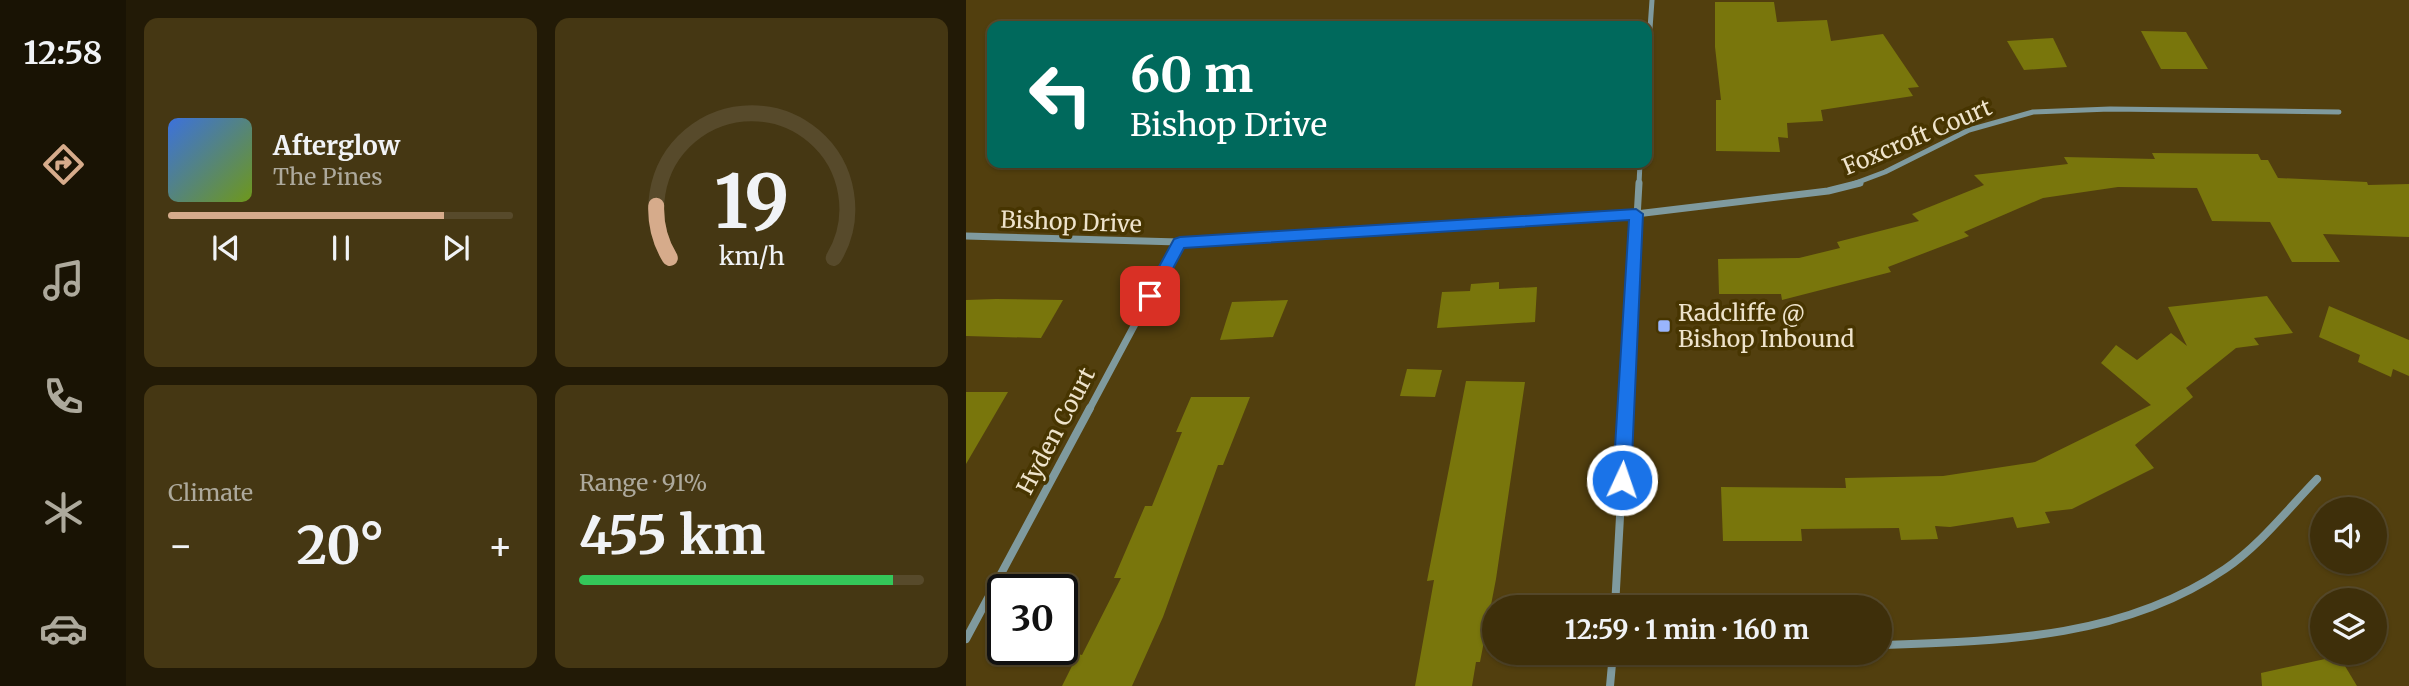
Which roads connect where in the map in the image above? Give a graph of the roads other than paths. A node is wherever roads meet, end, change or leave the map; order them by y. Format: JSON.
{"nodes":[{"id":1,"x":1652,"y":0,"type":"edge"},
{"id":2,"x":1651,"y":21,"type":"edge"},
{"id":3,"x":2339,"y":112,"type":"dead end"},
{"id":4,"x":1640,"y":168,"type":"edge"},
{"id":5,"x":1636,"y":214,"type":"junction"},
{"id":6,"x":966,"y":236,"type":"edge"},
{"id":7,"x":1180,"y":242,"type":"junction"},
{"id":8,"x":2317,"y":479,"type":"dead end"},
{"id":9,"x":1616,"y":595,"type":"edge"},
{"id":10,"x":966,"y":639,"type":"edge"},
{"id":11,"x":1892,"y":644,"type":"edge"},
{"id":12,"x":1612,"y":665,"type":"edge"},
{"id":13,"x":1610,"y":686,"type":"edge"}],
"edges":[{"from":1,"to":2,"type":"street"},
{"from":3,"to":5,"type":"street","name":"Foxcroft Court"},
{"from":4,"to":5,"type":"street"},
{"from":5,"to":7,"type":"street","name":"Bishop Drive"},
{"from":5,"to":9,"type":"street"},
{"from":6,"to":7,"type":"street","name":"Bishop Drive"},
{"from":7,"to":10,"type":"street","name":"Hyden Court"},
{"from":8,"to":11,"type":"street"},
{"from":12,"to":13,"type":"street"}]}
